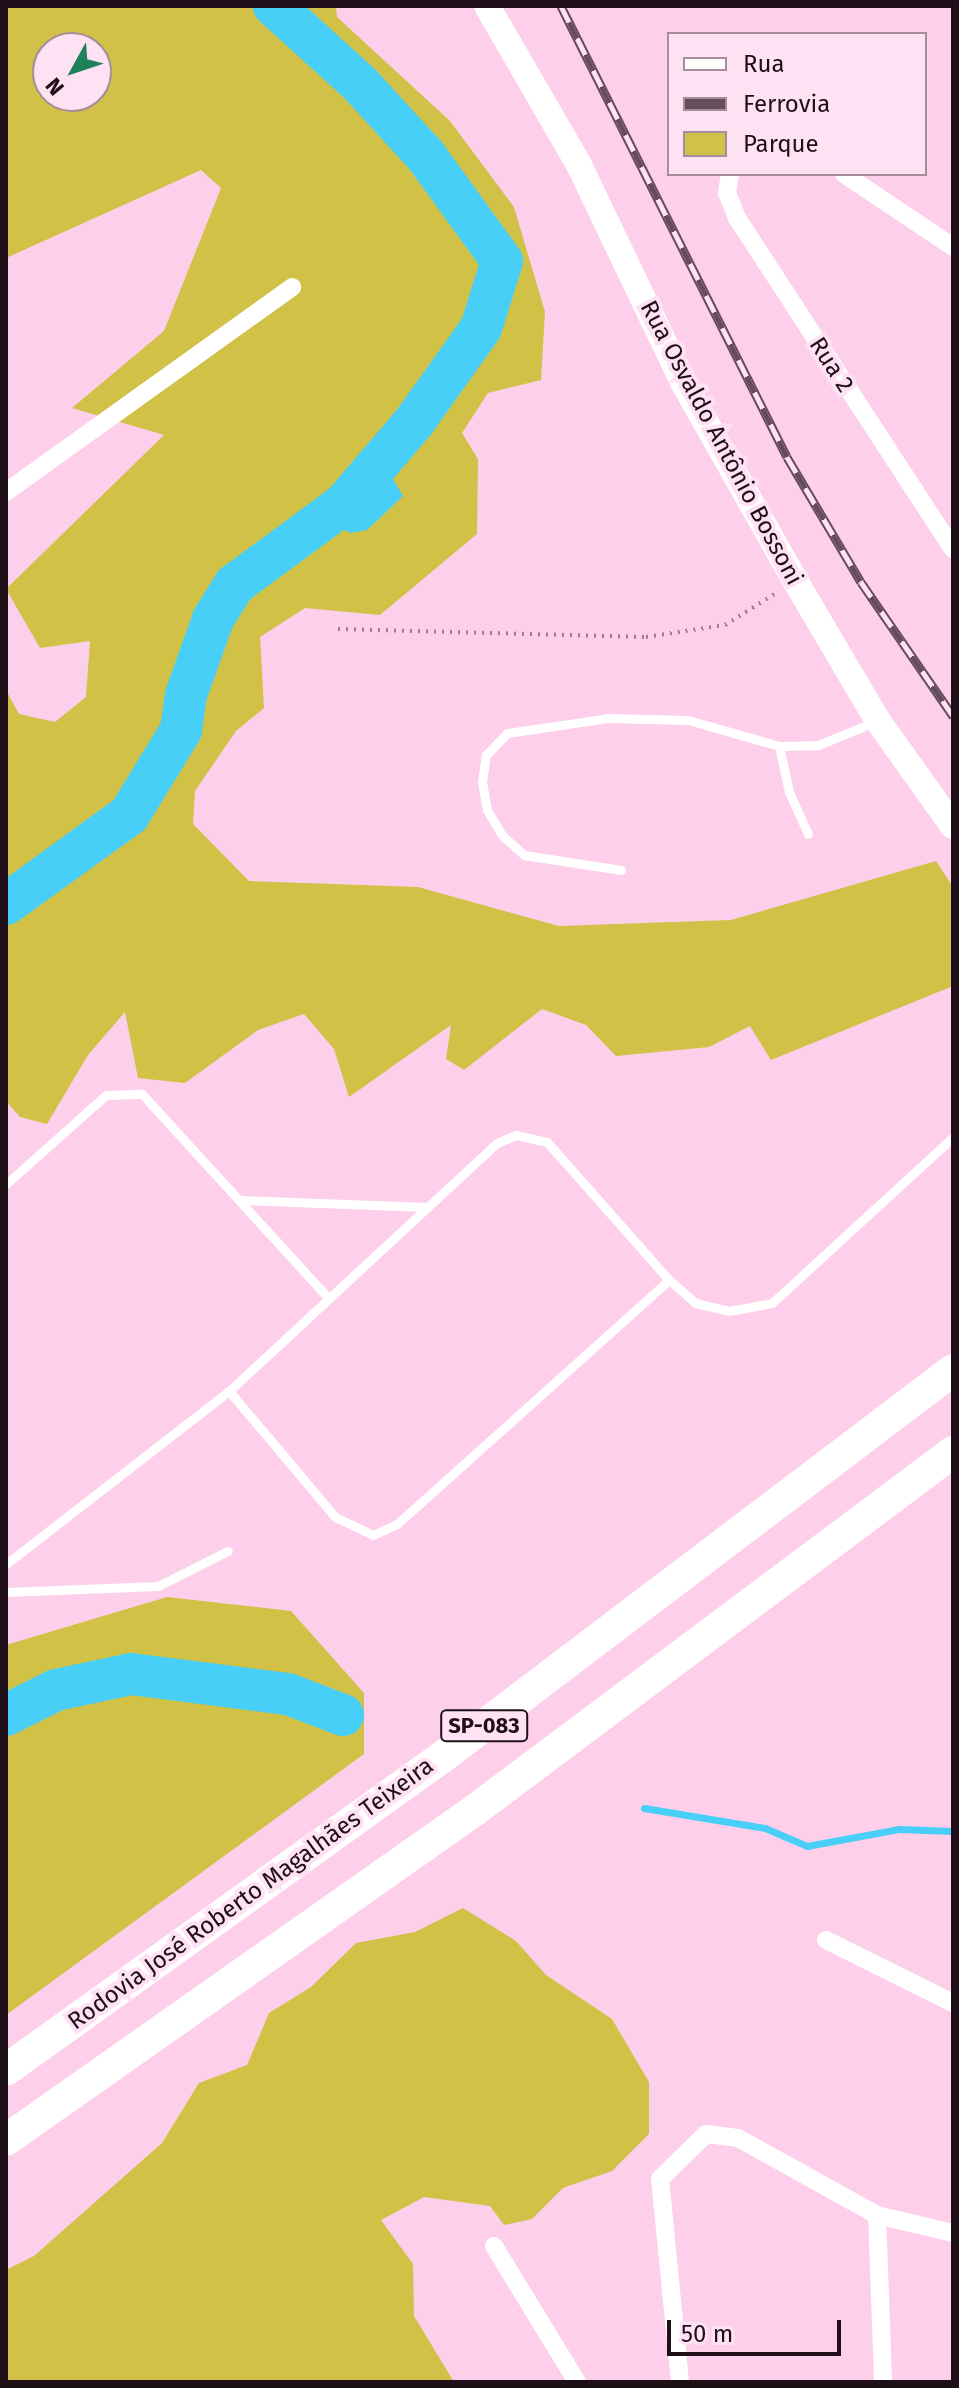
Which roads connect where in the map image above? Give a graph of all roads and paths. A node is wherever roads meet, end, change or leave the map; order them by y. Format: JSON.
{"nodes":[{"id":1,"x":487,"y":6,"type":"edge"},
{"id":2,"x":730,"y":176,"type":"edge"},
{"id":3,"x":847,"y":176,"type":"edge"},
{"id":4,"x":953,"y":247,"type":"edge"},
{"id":5,"x":292,"y":287,"type":"dead end"},
{"id":6,"x":6,"y":492,"type":"edge"},
{"id":7,"x":953,"y":549,"type":"edge"},
{"id":8,"x":796,"y":582,"type":"junction"},
{"id":9,"x":338,"y":629,"type":"dead end"},
{"id":10,"x":878,"y":721,"type":"junction"},
{"id":11,"x":779,"y":746,"type":"junction"},
{"id":12,"x":953,"y":826,"type":"edge"},
{"id":13,"x":808,"y":834,"type":"dead end"},
{"id":14,"x":621,"y":870,"type":"dead end"},
{"id":15,"x":953,"y":1137,"type":"edge"},
{"id":16,"x":6,"y":1184,"type":"edge"},
{"id":17,"x":239,"y":1200,"type":"junction"},
{"id":18,"x":427,"y":1207,"type":"junction"},
{"id":19,"x":669,"y":1280,"type":"junction"},
{"id":20,"x":328,"y":1298,"type":"junction"},
{"id":21,"x":953,"y":1370,"type":"edge"},
{"id":22,"x":229,"y":1391,"type":"junction"},
{"id":23,"x":953,"y":1452,"type":"edge"},
{"id":24,"x":228,"y":1551,"type":"dead end"},
{"id":25,"x":6,"y":1564,"type":"edge"},
{"id":26,"x":6,"y":1592,"type":"edge"},
{"id":27,"x":826,"y":1940,"type":"dead end"},
{"id":28,"x":953,"y":2003,"type":"edge"},
{"id":29,"x":6,"y":2070,"type":"edge"},
{"id":30,"x":6,"y":2140,"type":"edge"},
{"id":31,"x":877,"y":2215,"type":"junction"},
{"id":32,"x":953,"y":2233,"type":"edge"},
{"id":33,"x":494,"y":2246,"type":"dead end"},
{"id":34,"x":577,"y":2382,"type":"edge"},
{"id":35,"x":680,"y":2382,"type":"edge"},
{"id":36,"x":883,"y":2382,"type":"edge"}],
"edges":[{"from":1,"to":8,"type":"street","name":"Rua Osvaldo Antônio Bossoni"},
{"from":2,"to":7,"type":"street","name":"Rua 2"},
{"from":3,"to":4,"type":"street"},
{"from":5,"to":6,"type":"street"},
{"from":8,"to":9,"type":"path"},
{"from":8,"to":10,"type":"street","name":"Rua Osvaldo Antônio Bossoni"},
{"from":10,"to":11,"type":"lane"},
{"from":10,"to":12,"type":"street","name":"Rua Osvaldo Antônio Bossoni"},
{"from":11,"to":13,"type":"lane"},
{"from":11,"to":14,"type":"lane"},
{"from":15,"to":19,"type":"lane"},
{"from":16,"to":17,"type":"lane"},
{"from":17,"to":18,"type":"lane"},
{"from":17,"to":20,"type":"lane"},
{"from":18,"to":19,"type":"lane"},
{"from":18,"to":20,"type":"lane"},
{"from":19,"to":22,"type":"lane"},
{"from":20,"to":22,"type":"lane"},
{"from":21,"to":29,"type":"highway","name":"Rodovia José Roberto Magalhães Teixeira","number":"SP-083"},
{"from":22,"to":25,"type":"lane"},
{"from":23,"to":30,"type":"highway","number":"SP-083"},
{"from":24,"to":26,"type":"lane"},
{"from":27,"to":28,"type":"street"},
{"from":31,"to":32,"type":"street"},
{"from":31,"to":35,"type":"street"},
{"from":31,"to":36,"type":"street"},
{"from":33,"to":34,"type":"street"}]}
